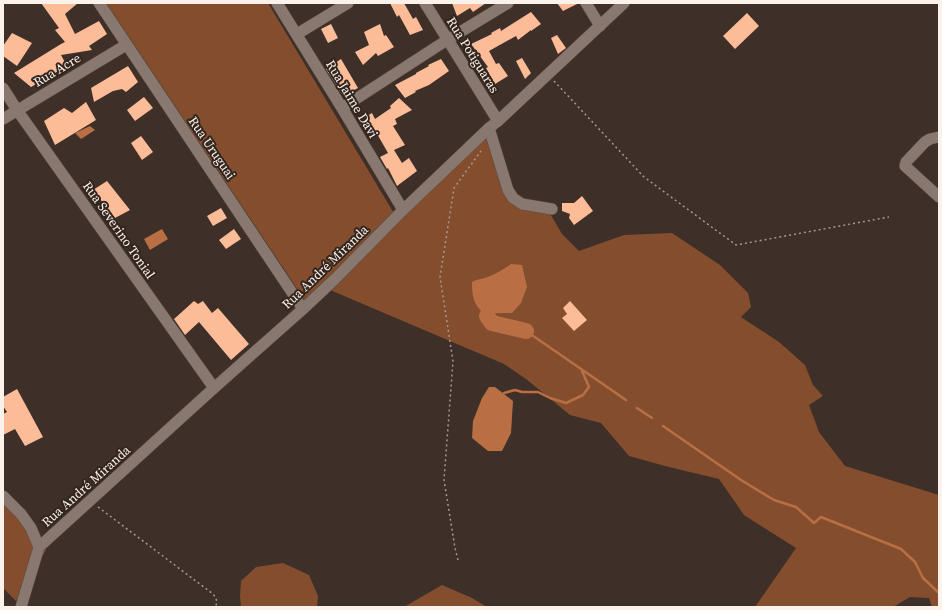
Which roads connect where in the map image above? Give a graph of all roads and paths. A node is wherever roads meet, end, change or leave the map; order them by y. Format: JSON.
{"nodes":[{"id":1,"x":99,"y":3,"type":"edge"},
{"id":2,"x":277,"y":3,"type":"edge"},
{"id":3,"x":348,"y":3,"type":"edge"},
{"id":4,"x":425,"y":3,"type":"edge"},
{"id":5,"x":508,"y":3,"type":"edge"},
{"id":6,"x":586,"y":3,"type":"edge"},
{"id":7,"x":624,"y":3,"type":"edge"},
{"id":8,"x":600,"y":26,"type":"junction"},
{"id":9,"x":297,"y":34,"type":"junction"},
{"id":10,"x":447,"y":40,"type":"junction"},
{"id":11,"x":126,"y":45,"type":"junction"},
{"id":12,"x":547,"y":74,"type":"junction"},
{"id":13,"x":3,"y":88,"type":"edge"},
{"id":14,"x":342,"y":108,"type":"junction"},
{"id":15,"x":17,"y":110,"type":"junction"},
{"id":16,"x":3,"y":119,"type":"edge"},
{"id":17,"x":493,"y":124,"type":"junction"},
{"id":18,"x":935,"y":138,"type":"edge"},
{"id":19,"x":482,"y":149,"type":"dead end"},
{"id":20,"x":939,"y":197,"type":"edge"},
{"id":21,"x":552,"y":209,"type":"dead end"},
{"id":22,"x":403,"y":210,"type":"junction"},
{"id":23,"x":889,"y":217,"type":"dead end"},
{"id":24,"x":303,"y":309,"type":"junction"},
{"id":25,"x":214,"y":388,"type":"junction"},
{"id":26,"x":3,"y":496,"type":"edge"},
{"id":27,"x":91,"y":501,"type":"junction"},
{"id":28,"x":40,"y":547,"type":"junction"},
{"id":29,"x":458,"y":560,"type":"dead end"},
{"id":30,"x":22,"y":607,"type":"edge"},
{"id":31,"x":214,"y":607,"type":"edge"}],
"edges":[{"from":1,"to":11,"type":"street","name":"Rua Uruguai"},
{"from":2,"to":9,"type":"street","name":"Rua Jaime Davi"},
{"from":3,"to":9,"type":"street"},
{"from":4,"to":10,"type":"street","name":"Rua Potiguaras"},
{"from":5,"to":10,"type":"street"},
{"from":6,"to":8,"type":"street"},
{"from":7,"to":8,"type":"street","name":"Rua André Miranda"},
{"from":8,"to":12,"type":"street","name":"Rua André Miranda"},
{"from":9,"to":14,"type":"street","name":"Rua Jaime Davi"},
{"from":10,"to":14,"type":"street"},
{"from":10,"to":17,"type":"street","name":"Rua Potiguaras"},
{"from":11,"to":15,"type":"street","name":"Rua Acre"},
{"from":11,"to":24,"type":"street","name":"Rua Uruguai"},
{"from":12,"to":17,"type":"street","name":"Rua André Miranda"},
{"from":12,"to":23,"type":"path"},
{"from":13,"to":15,"type":"street","name":"Rua Severino Tonial"},
{"from":14,"to":22,"type":"street","name":"Rua Jaime Davi"},
{"from":15,"to":16,"type":"street","name":"Rua Acre"},
{"from":15,"to":25,"type":"street","name":"Rua Severino Tonial"},
{"from":17,"to":21,"type":"street","name":"Rua Potiguaras"},
{"from":17,"to":22,"type":"street","name":"Rua André Miranda"},
{"from":18,"to":20,"type":"street"},
{"from":19,"to":29,"type":"path"},
{"from":22,"to":24,"type":"street","name":"Rua André Miranda"},
{"from":24,"to":25,"type":"street","name":"Rua André Miranda"},
{"from":25,"to":27,"type":"street","name":"Rua André Miranda"},
{"from":26,"to":28,"type":"street"},
{"from":27,"to":28,"type":"street","name":"Rua André Miranda"},
{"from":27,"to":31,"type":"path"},
{"from":28,"to":30,"type":"street"}]}
